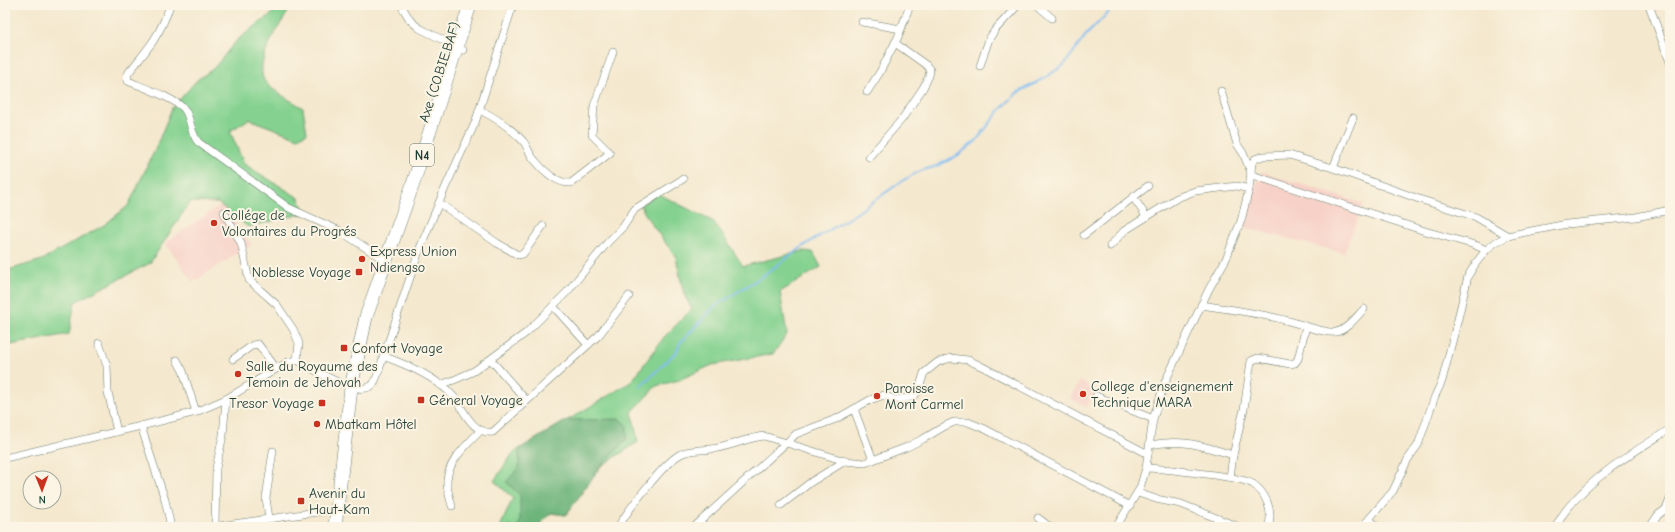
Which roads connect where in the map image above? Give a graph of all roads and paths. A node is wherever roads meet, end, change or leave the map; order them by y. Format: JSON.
{"nodes":[{"id":1,"x":170,"y":5,"type":"edge"},
{"id":2,"x":401,"y":5,"type":"edge"},
{"id":3,"x":470,"y":5,"type":"edge"},
{"id":4,"x":477,"y":5,"type":"edge"},
{"id":5,"x":513,"y":5,"type":"edge"},
{"id":6,"x":910,"y":5,"type":"edge"},
{"id":7,"x":1018,"y":5,"type":"edge"},
{"id":8,"x":1037,"y":5,"type":"edge"},
{"id":9,"x":1649,"y":5,"type":"edge"},
{"id":10,"x":1052,"y":18,"type":"dead end"},
{"id":11,"x":862,"y":22,"type":"dead end"},
{"id":12,"x":901,"y":29,"type":"junction"},
{"id":13,"x":894,"y":43,"type":"junction"},
{"id":14,"x":460,"y":49,"type":"junction"},
{"id":15,"x":613,"y":52,"type":"dead end"},
{"id":16,"x":1670,"y":62,"type":"edge"},
{"id":17,"x":980,"y":66,"type":"dead end"},
{"id":18,"x":1221,"y":91,"type":"dead end"},
{"id":19,"x":866,"y":92,"type":"dead end"},
{"id":20,"x":480,"y":110,"type":"junction"},
{"id":21,"x":1353,"y":118,"type":"dead end"},
{"id":22,"x":869,"y":158,"type":"dead end"},
{"id":23,"x":1333,"y":168,"type":"junction"},
{"id":24,"x":1252,"y":175,"type":"junction"},
{"id":25,"x":683,"y":179,"type":"dead end"},
{"id":26,"x":1148,"y":186,"type":"dead end"},
{"id":27,"x":1249,"y":189,"type":"junction"},
{"id":28,"x":1133,"y":197,"type":"junction"},
{"id":29,"x":439,"y":203,"type":"junction"},
{"id":30,"x":1670,"y":210,"type":"edge"},
{"id":31,"x":224,"y":212,"type":"dead end"},
{"id":32,"x":1146,"y":216,"type":"junction"},
{"id":33,"x":543,"y":226,"type":"dead end"},
{"id":34,"x":1084,"y":235,"type":"dead end"},
{"id":35,"x":1508,"y":236,"type":"junction"},
{"id":36,"x":1110,"y":246,"type":"dead end"},
{"id":37,"x":1486,"y":250,"type":"junction"},
{"id":38,"x":389,"y":262,"type":"junction"},
{"id":39,"x":629,"y":296,"type":"dead end"},
{"id":40,"x":1201,"y":305,"type":"junction"},
{"id":41,"x":553,"y":306,"type":"junction"},
{"id":42,"x":1364,"y":309,"type":"dead end"},
{"id":43,"x":1306,"y":326,"type":"junction"},
{"id":44,"x":99,"y":343,"type":"dead end"},
{"id":45,"x":588,"y":345,"type":"junction"},
{"id":46,"x":383,"y":356,"type":"junction"},
{"id":47,"x":233,"y":359,"type":"dead end"},
{"id":48,"x":177,"y":360,"type":"dead end"},
{"id":49,"x":297,"y":360,"type":"junction"},
{"id":50,"x":491,"y":360,"type":"junction"},
{"id":51,"x":276,"y":368,"type":"junction"},
{"id":52,"x":440,"y":385,"type":"junction"},
{"id":53,"x":355,"y":389,"type":"junction"},
{"id":54,"x":1096,"y":396,"type":"dead end"},
{"id":55,"x":226,"y":399,"type":"junction"},
{"id":56,"x":526,"y":400,"type":"junction"},
{"id":57,"x":854,"y":409,"type":"junction"},
{"id":58,"x":196,"y":412,"type":"junction"},
{"id":59,"x":1153,"y":419,"type":"junction"},
{"id":60,"x":141,"y":426,"type":"junction"},
{"id":61,"x":1670,"y":429,"type":"edge"},
{"id":62,"x":481,"y":430,"type":"junction"},
{"id":63,"x":117,"y":432,"type":"junction"},
{"id":64,"x":788,"y":442,"type":"junction"},
{"id":65,"x":1150,"y":445,"type":"junction"},
{"id":66,"x":273,"y":451,"type":"dead end"},
{"id":67,"x":1148,"y":454,"type":"junction"},
{"id":68,"x":1233,"y":455,"type":"junction"},
{"id":69,"x":5,"y":458,"type":"edge"},
{"id":70,"x":873,"y":460,"type":"junction"},
{"id":71,"x":846,"y":461,"type":"junction"},
{"id":72,"x":1146,"y":468,"type":"junction"},
{"id":73,"x":1230,"y":477,"type":"junction"},
{"id":74,"x":1138,"y":493,"type":"junction"},
{"id":75,"x":1670,"y":499,"type":"edge"},
{"id":76,"x":781,"y":505,"type":"dead end"},
{"id":77,"x":452,"y":506,"type":"dead end"},
{"id":78,"x":1130,"y":506,"type":"junction"},
{"id":79,"x":1669,"y":506,"type":"edge"},
{"id":80,"x":341,"y":508,"type":"junction"},
{"id":81,"x":269,"y":518,"type":"junction"},
{"id":82,"x":1038,"y":518,"type":"dead end"},
{"id":83,"x":1370,"y":519,"type":"junction"},
{"id":84,"x":171,"y":527,"type":"edge"},
{"id":85,"x":214,"y":527,"type":"edge"},
{"id":86,"x":335,"y":527,"type":"edge"},
{"id":87,"x":342,"y":527,"type":"edge"},
{"id":88,"x":618,"y":527,"type":"edge"},
{"id":89,"x":694,"y":527,"type":"edge"},
{"id":90,"x":1050,"y":527,"type":"edge"},
{"id":91,"x":1116,"y":527,"type":"edge"},
{"id":92,"x":1239,"y":527,"type":"edge"},
{"id":93,"x":1268,"y":527,"type":"edge"},
{"id":94,"x":1362,"y":527,"type":"edge"},
{"id":95,"x":1376,"y":527,"type":"edge"},
{"id":96,"x":1556,"y":527,"type":"edge"},
{"id":97,"x":1650,"y":527,"type":"edge"}],
"edges":[{"from":1,"to":38,"type":"street"},
{"from":2,"to":14,"type":"street"},
{"from":3,"to":14,"type":"highway","name":"Axe (CO.BIE.BAF)","number":"N4"},
{"from":4,"to":14,"type":"highway","name":"Axe (CO.BIE.BAF)","number":"N4"},
{"from":5,"to":20,"type":"street"},
{"from":6,"to":12,"type":"street"},
{"from":7,"to":17,"type":"street"},
{"from":8,"to":10,"type":"street"},
{"from":9,"to":16,"type":"street"},
{"from":11,"to":12,"type":"street"},
{"from":12,"to":13,"type":"street"},
{"from":13,"to":19,"type":"street"},
{"from":13,"to":22,"type":"street"},
{"from":14,"to":38,"type":"highway","name":"Axe (CO.BIE.BAF)","number":"N4"},
{"from":15,"to":20,"type":"street"},
{"from":18,"to":24,"type":"street"},
{"from":20,"to":29,"type":"street"},
{"from":21,"to":23,"type":"street"},
{"from":23,"to":24,"type":"street"},
{"from":23,"to":35,"type":"street"},
{"from":24,"to":27,"type":"street"},
{"from":24,"to":37,"type":"street"},
{"from":25,"to":41,"type":"street"},
{"from":26,"to":28,"type":"street"},
{"from":27,"to":32,"type":"street"},
{"from":27,"to":40,"type":"street"},
{"from":28,"to":32,"type":"street"},
{"from":28,"to":34,"type":"street"},
{"from":29,"to":33,"type":"street"},
{"from":29,"to":46,"type":"street"},
{"from":30,"to":35,"type":"street"},
{"from":31,"to":49,"type":"street"},
{"from":32,"to":36,"type":"street"},
{"from":35,"to":37,"type":"street"},
{"from":37,"to":83,"type":"street"},
{"from":38,"to":53,"type":"highway","number":"N4"},
{"from":39,"to":45,"type":"street"},
{"from":40,"to":43,"type":"street"},
{"from":40,"to":59,"type":"street"},
{"from":41,"to":45,"type":"street"},
{"from":41,"to":50,"type":"street"},
{"from":42,"to":43,"type":"street"},
{"from":43,"to":68,"type":"street"},
{"from":44,"to":63,"type":"street"},
{"from":45,"to":56,"type":"street"},
{"from":46,"to":52,"type":"street"},
{"from":46,"to":53,"type":"street"},
{"from":47,"to":51,"type":"street"},
{"from":48,"to":58,"type":"street"},
{"from":49,"to":51,"type":"street"},
{"from":49,"to":53,"type":"street"},
{"from":50,"to":52,"type":"street"},
{"from":50,"to":56,"type":"street"},
{"from":51,"to":55,"type":"street"},
{"from":52,"to":62,"type":"street"},
{"from":53,"to":80,"type":"highway","number":"N4"},
{"from":54,"to":59,"type":"street"},
{"from":55,"to":58,"type":"street"},
{"from":55,"to":85,"type":"street"},
{"from":56,"to":62,"type":"street"},
{"from":57,"to":64,"type":"street"},
{"from":57,"to":67,"type":"street"},
{"from":57,"to":70,"type":"street"},
{"from":58,"to":60,"type":"street"},
{"from":59,"to":65,"type":"street"},
{"from":60,"to":63,"type":"street"},
{"from":60,"to":84,"type":"street"},
{"from":61,"to":96,"type":"street"},
{"from":62,"to":77,"type":"street"},
{"from":63,"to":69,"type":"street"},
{"from":64,"to":71,"type":"street"},
{"from":64,"to":88,"type":"street"},
{"from":64,"to":89,"type":"street"},
{"from":65,"to":67,"type":"street"},
{"from":65,"to":68,"type":"street"},
{"from":66,"to":81,"type":"street"},
{"from":67,"to":72,"type":"street"},
{"from":68,"to":73,"type":"street"},
{"from":70,"to":71,"type":"street"},
{"from":70,"to":78,"type":"street"},
{"from":71,"to":76,"type":"street"},
{"from":72,"to":73,"type":"street"},
{"from":72,"to":74,"type":"street"},
{"from":73,"to":93,"type":"street"},
{"from":74,"to":78,"type":"street"},
{"from":74,"to":92,"type":"street"},
{"from":75,"to":79,"type":"street"},
{"from":78,"to":91,"type":"street"},
{"from":79,"to":97,"type":"street"},
{"from":80,"to":81,"type":"street"},
{"from":80,"to":86,"type":"highway","number":"N4"},
{"from":80,"to":87,"type":"highway","number":"N4"},
{"from":81,"to":85,"type":"street"},
{"from":82,"to":90,"type":"street"},
{"from":83,"to":94,"type":"street"},
{"from":83,"to":95,"type":"street"}]}
